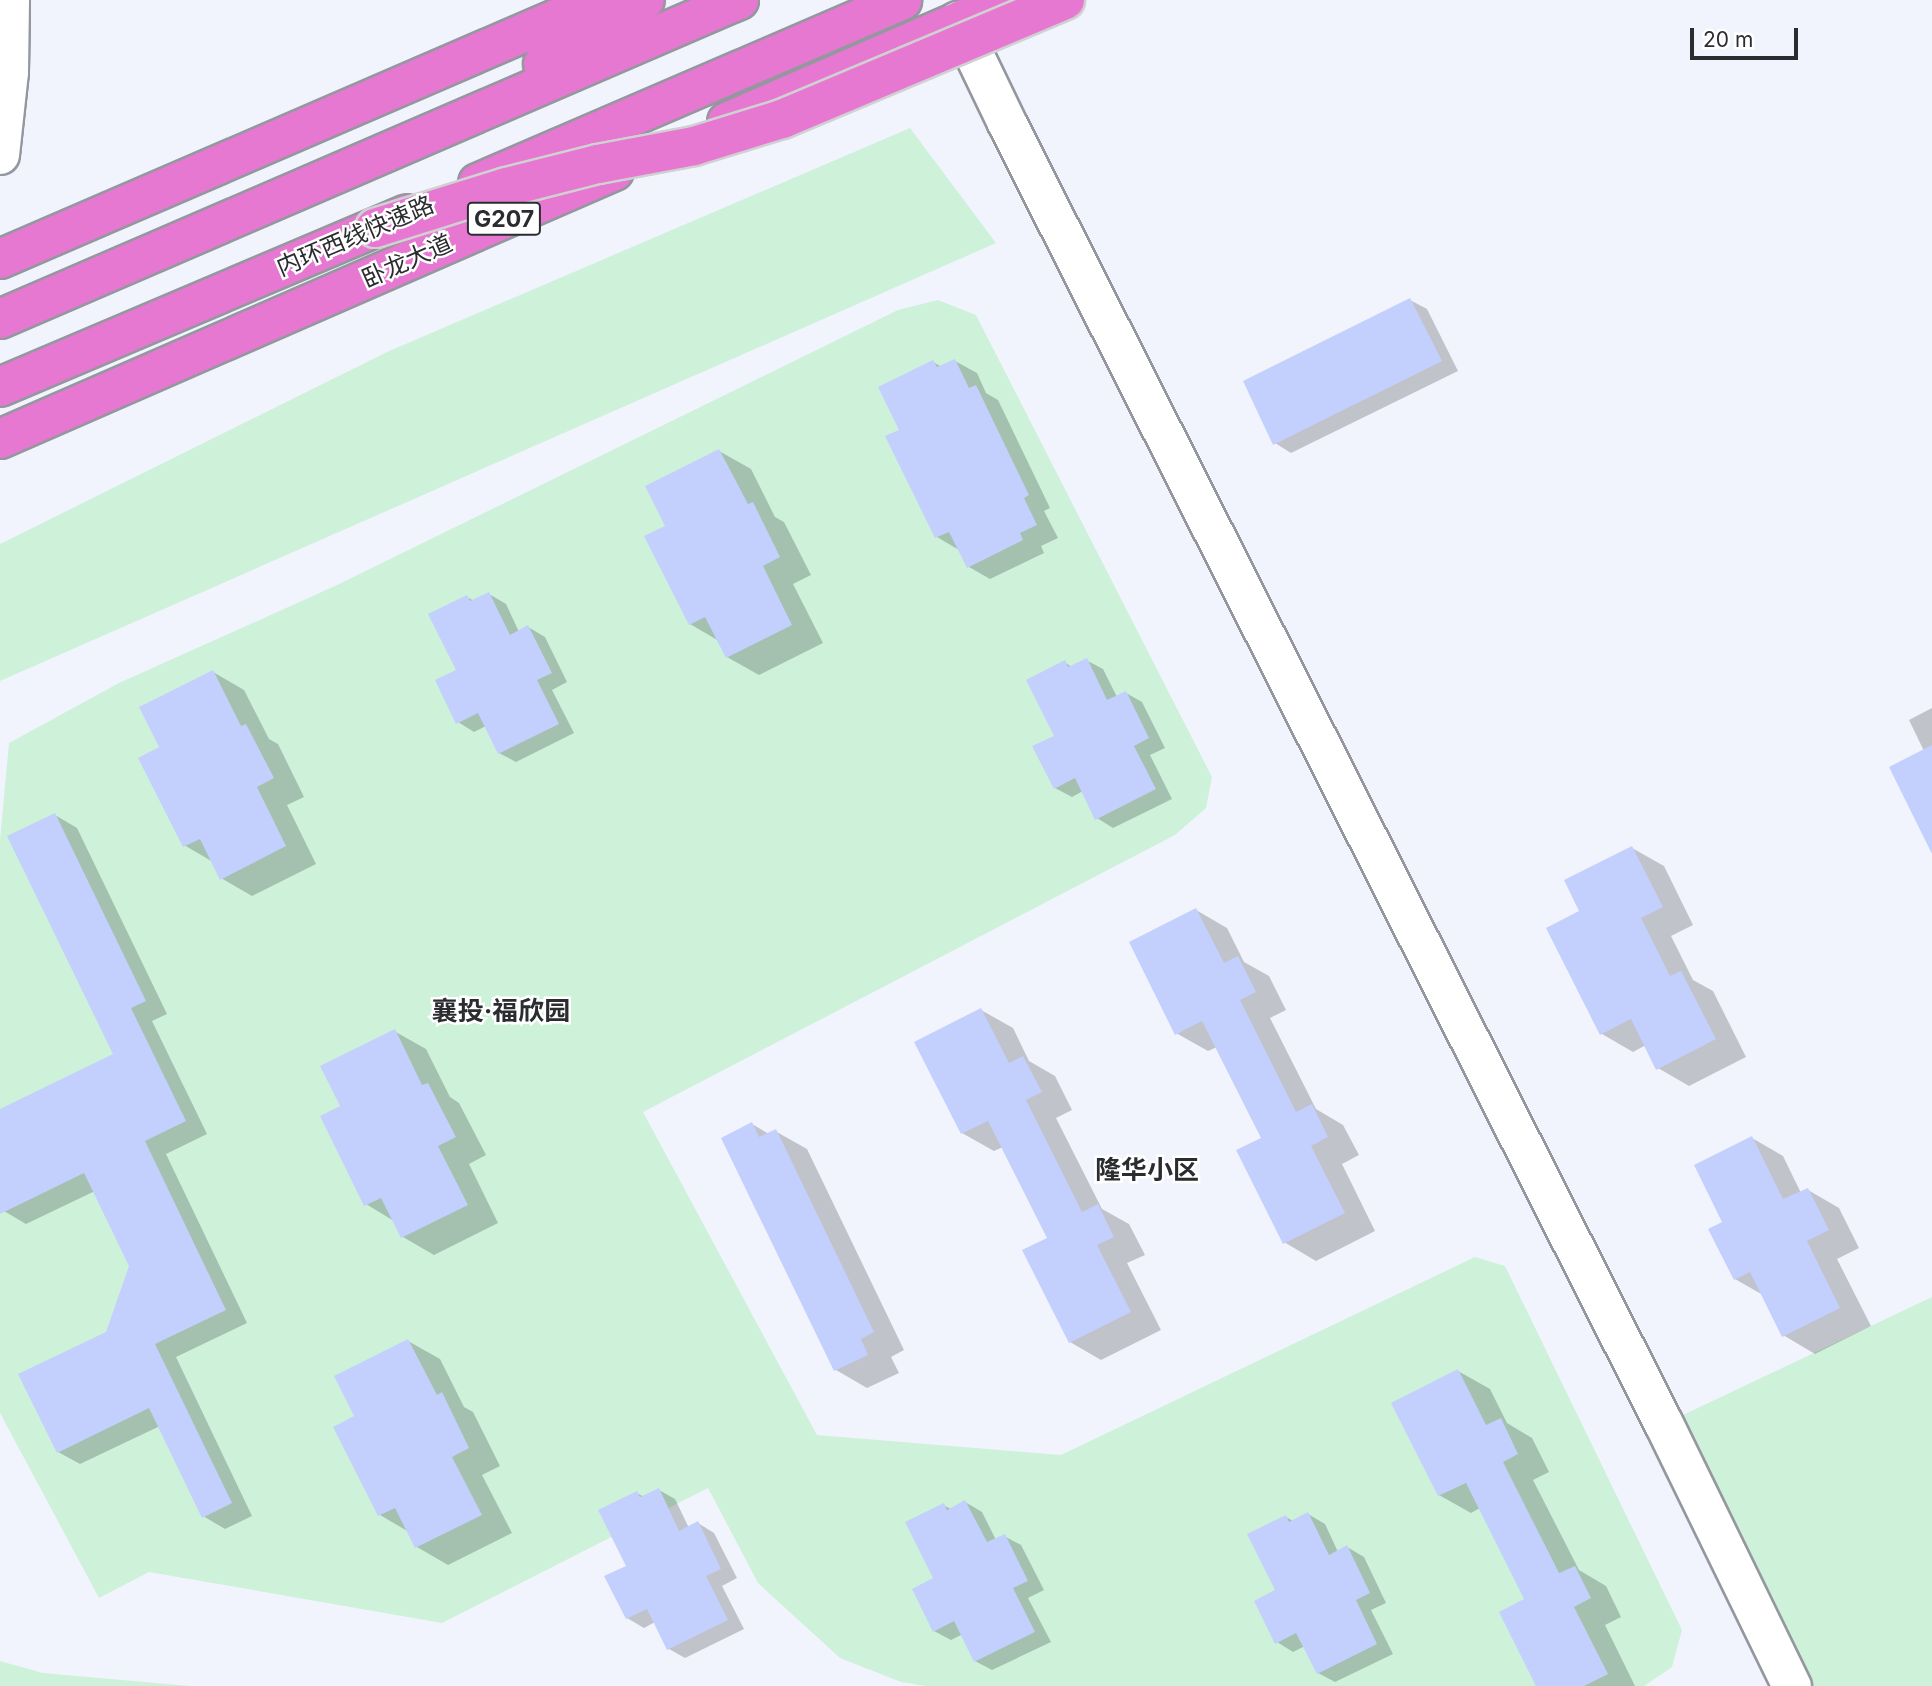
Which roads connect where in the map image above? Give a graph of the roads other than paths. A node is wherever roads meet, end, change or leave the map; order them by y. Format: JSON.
{"nodes":[{"id":1,"x":10,"y":0,"type":"edge"},
{"id":2,"x":600,"y":0,"type":"edge"},
{"id":3,"x":645,"y":0,"type":"edge"},
{"id":4,"x":738,"y":0,"type":"edge"},
{"id":5,"x":902,"y":0,"type":"edge"},
{"id":6,"x":1007,"y":0,"type":"edge"},
{"id":7,"x":1065,"y":0,"type":"edge"},
{"id":8,"x":958,"y":21,"type":"junction"},
{"id":9,"x":0,"y":155,"type":"edge"},
{"id":10,"x":352,"y":167,"type":"junction"},
{"id":11,"x":375,"y":228,"type":"junction"},
{"id":12,"x":0,"y":259,"type":"edge"},
{"id":13,"x":0,"y":319,"type":"edge"},
{"id":14,"x":0,"y":387,"type":"edge"},
{"id":15,"x":0,"y":439,"type":"edge"},
{"id":16,"x":1792,"y":1686,"type":"edge"}],
"edges":[{"from":1,"to":9,"type":"street"},
{"from":2,"to":12,"type":"highway"},
{"from":3,"to":10,"type":"highway"},
{"from":4,"to":10,"type":"highway"},
{"from":5,"to":11,"type":"highway","name":"内环西线快速路","bridge":true},
{"from":6,"to":8,"type":"highway","name":"卧龙大道","number":"G207"},
{"from":7,"to":11,"type":"highway","bridge":true},
{"from":8,"to":15,"type":"highway","name":"卧龙大道","number":"G207"},
{"from":8,"to":16,"type":"street"},
{"from":10,"to":13,"type":"highway"},
{"from":11,"to":14,"type":"highway","name":"内环西线快速路"}]}
